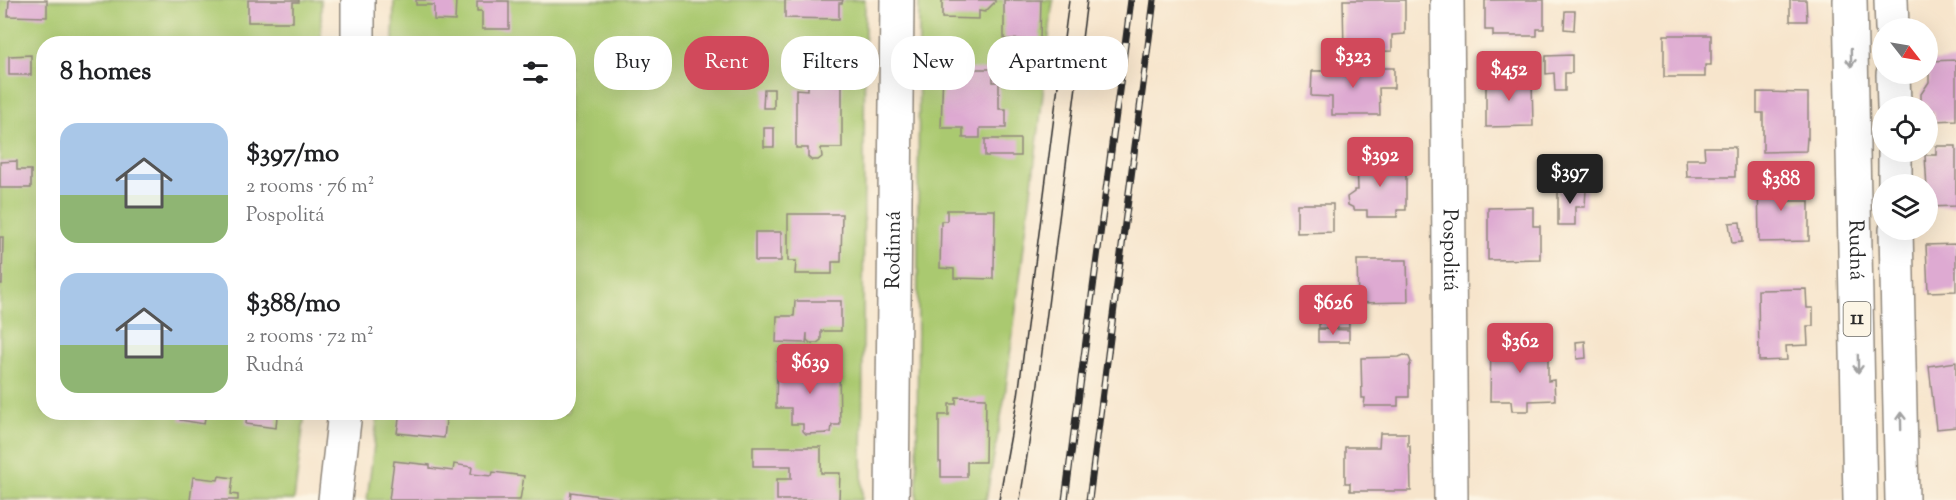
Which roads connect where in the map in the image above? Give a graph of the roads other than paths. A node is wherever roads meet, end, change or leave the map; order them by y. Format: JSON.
{"nodes":[{"id":1,"x":358,"y":0,"type":"edge"},
{"id":2,"x":897,"y":0,"type":"edge"},
{"id":3,"x":1447,"y":0,"type":"edge"},
{"id":4,"x":1850,"y":0,"type":"edge"},
{"id":5,"x":1891,"y":0,"type":"edge"},
{"id":6,"x":1892,"y":18,"type":"edge"},
{"id":7,"x":358,"y":36,"type":"edge"},
{"id":8,"x":1896,"y":240,"type":"edge"},
{"id":9,"x":344,"y":420,"type":"edge"},
{"id":10,"x":1902,"y":467,"type":"junction"},
{"id":11,"x":1859,"y":493,"type":"edge"},
{"id":12,"x":335,"y":500,"type":"edge"},
{"id":13,"x":892,"y":500,"type":"edge"},
{"id":14,"x":1451,"y":500,"type":"edge"},
{"id":15,"x":1902,"y":500,"type":"edge"},
{"id":16,"x":1915,"y":500,"type":"edge"}],
"edges":[{"from":1,"to":7,"type":"main road"},
{"from":2,"to":13,"type":"main road","name":"Rodinná"},
{"from":3,"to":14,"type":"main road","name":"Pospolitá"},
{"from":4,"to":11,"type":"main road","name":"Rudná","number":"11","one_way":true},
{"from":5,"to":6,"type":"main road"},
{"from":10,"to":8,"type":"main road","name":"Rudná","number":"11","one_way":true},
{"from":9,"to":12,"type":"main road"},
{"from":10,"to":15,"type":"main road","name":"Rudná","number":"11"},
{"from":10,"to":16,"type":"main road"}]}
